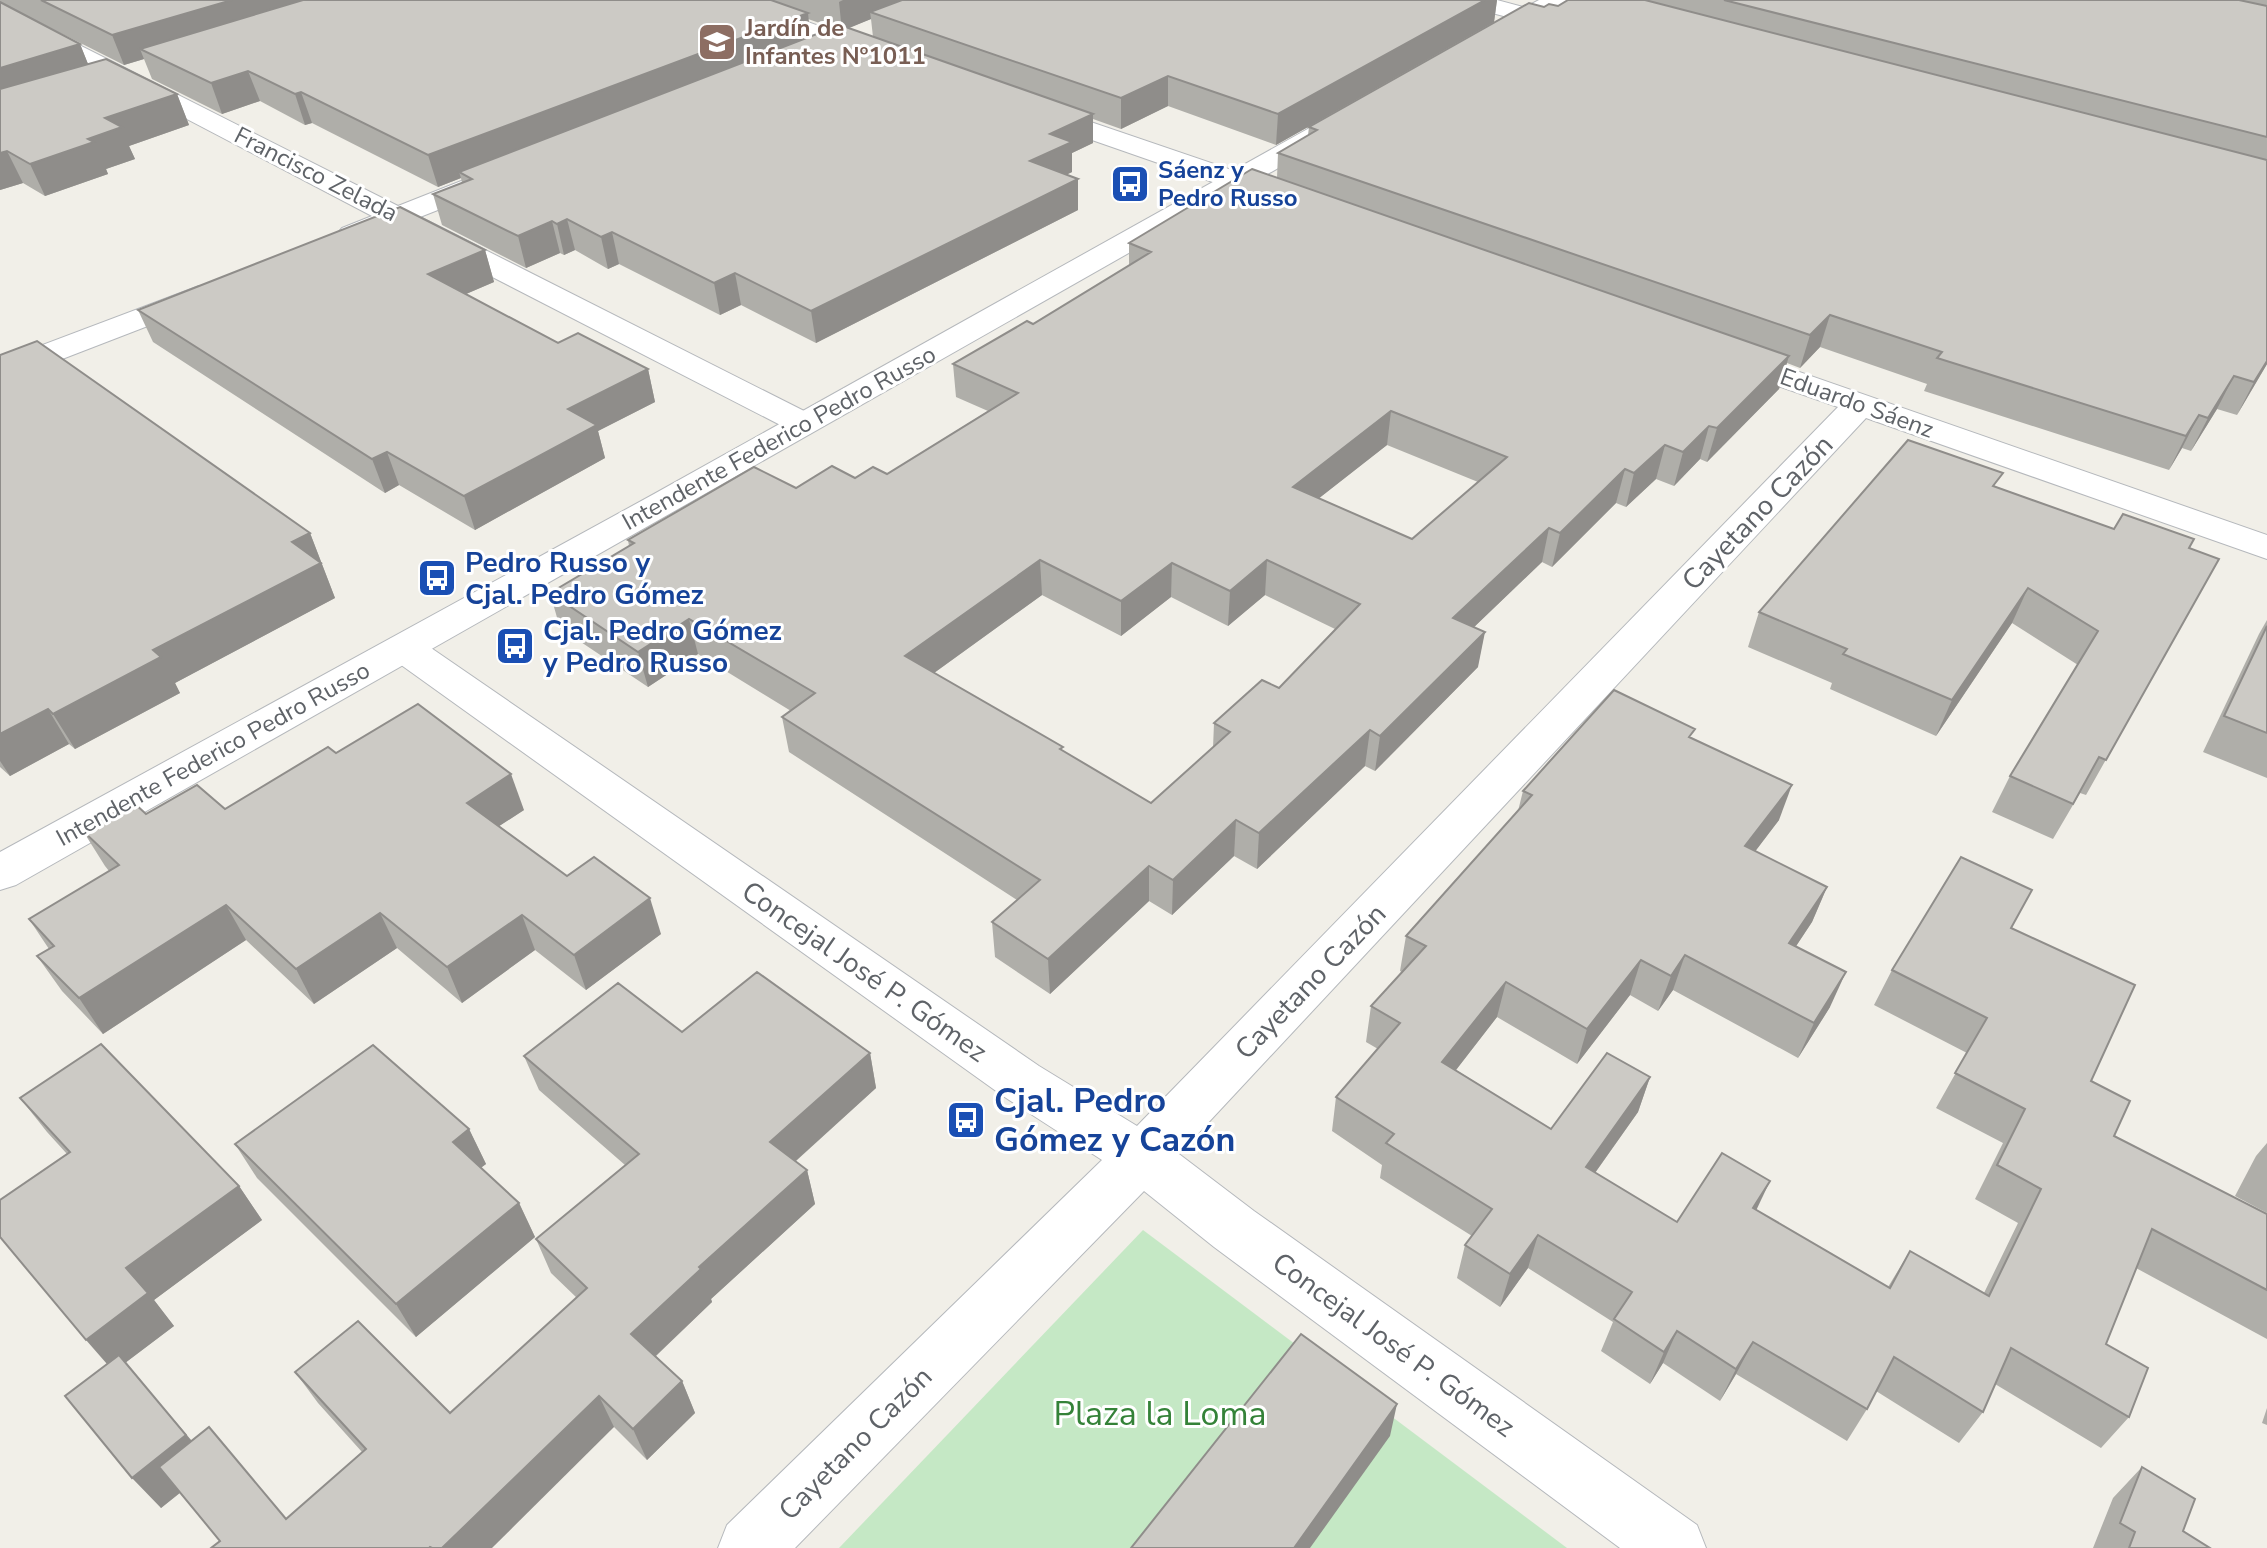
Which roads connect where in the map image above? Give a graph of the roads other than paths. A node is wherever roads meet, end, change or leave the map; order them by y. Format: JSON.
{"nodes":[{"id":1,"x":724,"y":0,"type":"edge"},
{"id":2,"x":1470,"y":0,"type":"edge"},
{"id":3,"x":1556,"y":0,"type":"edge"},
{"id":4,"x":0,"y":12,"type":"edge"},
{"id":5,"x":1526,"y":15,"type":"junction"},
{"id":6,"x":868,"y":32,"type":"edge"},
{"id":7,"x":841,"y":42,"type":"junction"},
{"id":8,"x":1471,"y":47,"type":"edge"},
{"id":9,"x":797,"y":60,"type":"edge"},
{"id":10,"x":900,"y":63,"type":"edge"},
{"id":11,"x":151,"y":68,"type":"edge"},
{"id":12,"x":122,"y":77,"type":"junction"},
{"id":13,"x":84,"y":88,"type":"edge"},
{"id":14,"x":1018,"y":105,"type":"edge"},
{"id":15,"x":1347,"y":118,"type":"edge"},
{"id":16,"x":516,"y":170,"type":"edge"},
{"id":17,"x":1237,"y":181,"type":"junction"},
{"id":18,"x":1311,"y":207,"type":"edge"},
{"id":19,"x":398,"y":216,"type":"junction"},
{"id":20,"x":324,"y":245,"type":"edge"},
{"id":21,"x":221,"y":286,"type":"edge"},
{"id":22,"x":1697,"y":346,"type":"edge"},
{"id":23,"x":0,"y":373,"type":"edge"},
{"id":24,"x":1860,"y":404,"type":"junction"},
{"id":25,"x":802,"y":423,"type":"junction"},
{"id":26,"x":2265,"y":542,"type":"edge"},
{"id":27,"x":404,"y":648,"type":"junction"},
{"id":28,"x":0,"y":873,"type":"edge"},
{"id":29,"x":1142,"y":1157,"type":"junction"},
{"id":30,"x":750,"y":1548,"type":"edge"},
{"id":31,"x":1674,"y":1548,"type":"edge"}],
"edges":[{"from":1,"to":7,"type":"street"},
{"from":2,"to":5,"type":"street"},
{"from":3,"to":5,"type":"street"},
{"from":4,"to":12,"type":"street","name":"Francisco Zelada"},
{"from":5,"to":8,"type":"street"},
{"from":6,"to":7,"type":"street"},
{"from":7,"to":9,"type":"street"},
{"from":7,"to":10,"type":"street"},
{"from":11,"to":12,"type":"street"},
{"from":12,"to":13,"type":"street"},
{"from":12,"to":19,"type":"street","name":"Francisco Zelada"},
{"from":14,"to":17,"type":"street"},
{"from":15,"to":17,"type":"street","name":"Intendente Federico Pedro Russo"},
{"from":16,"to":19,"type":"street"},
{"from":17,"to":18,"type":"street"},
{"from":17,"to":25,"type":"street","name":"Intendente Federico Pedro Russo"},
{"from":19,"to":20,"type":"street"},
{"from":19,"to":25,"type":"street","name":"Francisco Zelada"},
{"from":21,"to":23,"type":"street"},
{"from":22,"to":24,"type":"street","name":"Eduardo Sáenz"},
{"from":24,"to":26,"type":"street","name":"Eduardo Sáenz"},
{"from":24,"to":29,"type":"street","name":"Cayetano Cazón"},
{"from":25,"to":27,"type":"street","name":"Intendente Federico Pedro Russo"},
{"from":27,"to":28,"type":"street","name":"Intendente Federico Pedro Russo"},
{"from":27,"to":29,"type":"street","name":"Concejal José P. Gómez"},
{"from":29,"to":30,"type":"street","name":"Cayetano Cazón"},
{"from":29,"to":31,"type":"street","name":"Concejal José P. Gómez"}]}
